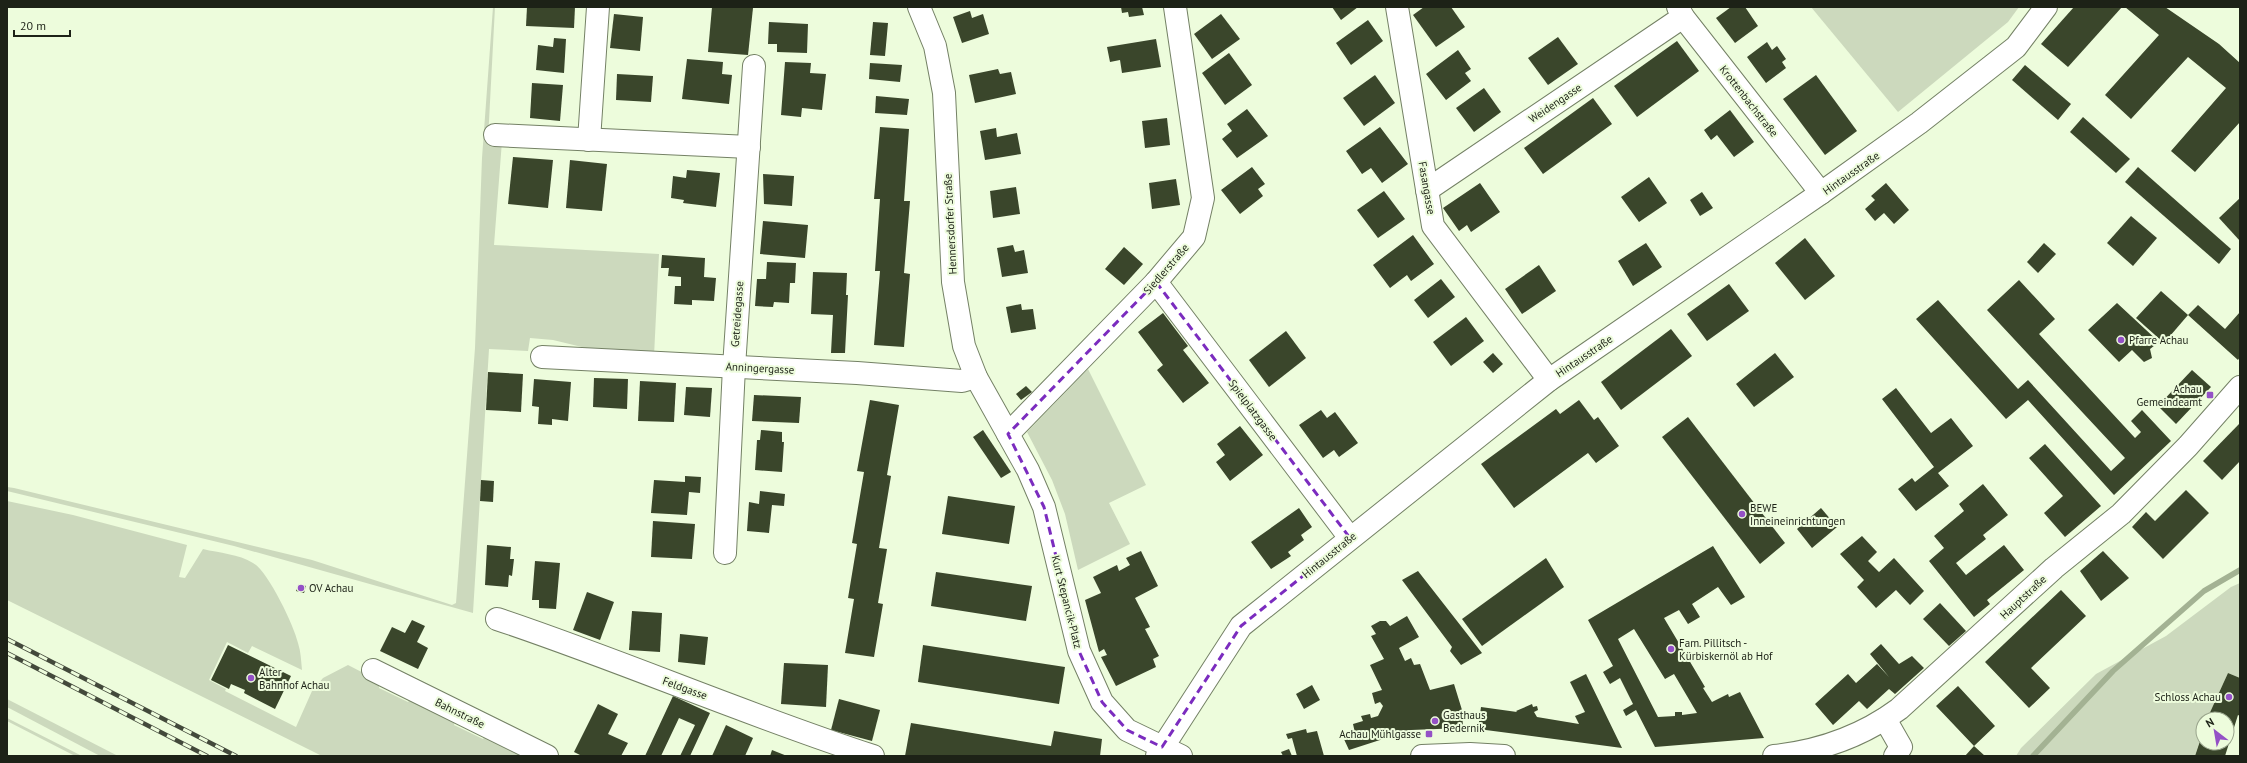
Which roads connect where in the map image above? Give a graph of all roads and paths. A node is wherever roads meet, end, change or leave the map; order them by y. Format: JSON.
{"nodes":[{"id":1,"x":598,"y":7,"type":"edge"},
{"id":2,"x":919,"y":7,"type":"edge"},
{"id":3,"x":1175,"y":7,"type":"edge"},
{"id":4,"x":1397,"y":7,"type":"edge"},
{"id":5,"x":2046,"y":7,"type":"edge"},
{"id":6,"x":1681,"y":12,"type":"edge"},
{"id":7,"x":754,"y":66,"type":"dead end"},
{"id":8,"x":495,"y":135,"type":"dead end"},
{"id":9,"x":588,"y":140,"type":"junction"},
{"id":10,"x":748,"y":147,"type":"junction"},
{"id":11,"x":1427,"y":190,"type":"junction"},
{"id":12,"x":1821,"y":194,"type":"junction"},
{"id":13,"x":1156,"y":282,"type":"junction"},
{"id":14,"x":542,"y":357,"type":"dead end"},
{"id":15,"x":734,"y":367,"type":"junction"},
{"id":16,"x":976,"y":377,"type":"junction"},
{"id":17,"x":1549,"y":380,"type":"junction"},
{"id":18,"x":2240,"y":387,"type":"edge"},
{"id":19,"x":1008,"y":434,"type":"junction"},
{"id":20,"x":1350,"y":538,"type":"junction"},
{"id":21,"x":725,"y":553,"type":"dead end"},
{"id":22,"x":497,"y":619,"type":"dead end"},
{"id":23,"x":373,"y":670,"type":"dead end"},
{"id":24,"x":1885,"y":719,"type":"junction"},
{"id":25,"x":1159,"y":752,"type":"edge"},
{"id":26,"x":547,"y":756,"type":"edge"},
{"id":27,"x":873,"y":756,"type":"edge"},
{"id":28,"x":1181,"y":756,"type":"edge"},
{"id":29,"x":1422,"y":756,"type":"edge"},
{"id":30,"x":1504,"y":756,"type":"edge"},
{"id":31,"x":1774,"y":756,"type":"edge"},
{"id":32,"x":1895,"y":756,"type":"edge"}],
"edges":[{"from":1,"to":9,"type":"street"},
{"from":2,"to":16,"type":"street","name":"Hennersdorfer Straße"},
{"from":3,"to":13,"type":"street","name":"Siedlerstraße"},
{"from":4,"to":11,"type":"street","name":"Fasangasse"},
{"from":5,"to":12,"type":"street","name":"Hintausstraße"},
{"from":6,"to":11,"type":"street","name":"Weidengasse"},
{"from":6,"to":12,"type":"street","name":"Krottenbachstraße"},
{"from":7,"to":10,"type":"street","name":"Getreidegasse"},
{"from":8,"to":9,"type":"street"},
{"from":9,"to":10,"type":"street"},
{"from":10,"to":15,"type":"street","name":"Getreidegasse"},
{"from":11,"to":17,"type":"street","name":"Fasangasse"},
{"from":12,"to":17,"type":"street","name":"Hintausstraße"},
{"from":13,"to":19,"type":"street","name":"Siedlerstraße"},
{"from":13,"to":20,"type":"street","name":"Spielplatzgasse"},
{"from":14,"to":15,"type":"street","name":"Anningergasse"},
{"from":15,"to":16,"type":"street","name":"Anningergasse"},
{"from":15,"to":21,"type":"street","name":"Getreidegasse"},
{"from":16,"to":19,"type":"street","name":"Hennersdorfer Straße"},
{"from":17,"to":20,"type":"street","name":"Hintausstraße"},
{"from":18,"to":24,"type":"street","name":"Hauptstraße"},
{"from":19,"to":25,"type":"street","name":"Kurt Stepancik-Platz"},
{"from":20,"to":25,"type":"street","name":"Hintausstraße"},
{"from":22,"to":27,"type":"street","name":"Feldgasse"},
{"from":23,"to":26,"type":"street","name":"Bahnstraße"},
{"from":24,"to":31,"type":"street","name":"Hauptstraße"},
{"from":24,"to":32,"type":"street"},
{"from":25,"to":28,"type":"street","name":"Kurt Stepancik-Platz"},
{"from":29,"to":30,"type":"street"}]}
